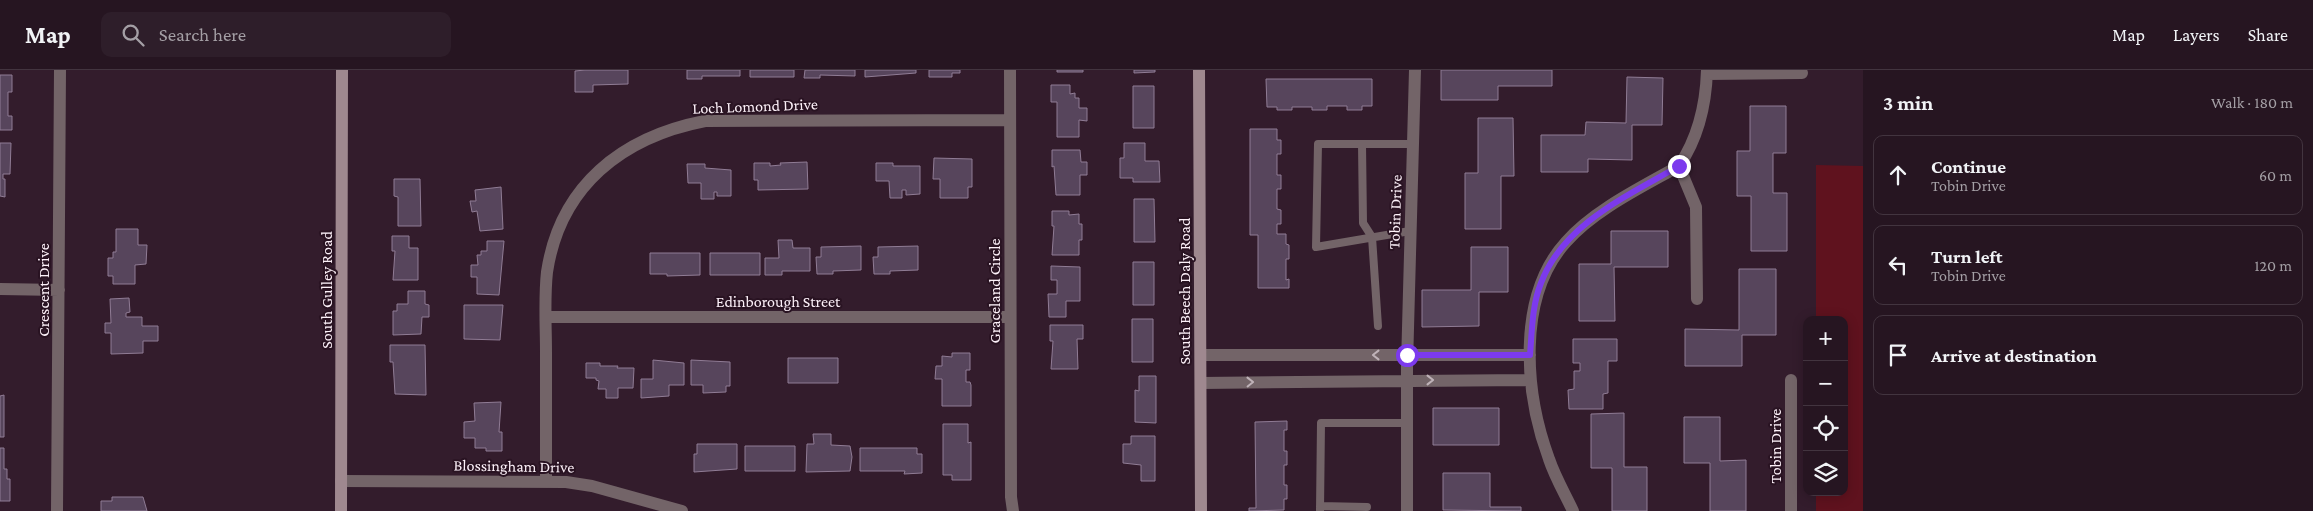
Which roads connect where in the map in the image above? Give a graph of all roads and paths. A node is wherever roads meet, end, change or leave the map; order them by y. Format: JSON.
{"nodes":[{"id":1,"x":60,"y":70,"type":"edge"},
{"id":2,"x":342,"y":70,"type":"edge"},
{"id":3,"x":1010,"y":70,"type":"edge"},
{"id":4,"x":1199,"y":70,"type":"edge"},
{"id":5,"x":1415,"y":70,"type":"edge"},
{"id":6,"x":1707,"y":72,"type":"edge"},
{"id":7,"x":1802,"y":73,"type":"dead end"},
{"id":8,"x":1010,"y":120,"type":"junction"},
{"id":9,"x":1362,"y":144,"type":"junction"},
{"id":10,"x":1413,"y":144,"type":"junction"},
{"id":11,"x":1679,"y":166,"type":"junction"},
{"id":12,"x":1410,"y":231,"type":"junction"},
{"id":13,"x":1372,"y":237,"type":"junction"},
{"id":14,"x":0,"y":289,"type":"edge"},
{"id":15,"x":59,"y":290,"type":"junction"},
{"id":16,"x":1697,"y":299,"type":"dead end"},
{"id":17,"x":546,"y":317,"type":"junction"},
{"id":18,"x":1010,"y":317,"type":"junction"},
{"id":19,"x":1378,"y":326,"type":"dead end"},
{"id":20,"x":1201,"y":355,"type":"junction"},
{"id":21,"x":1407,"y":355,"type":"junction"},
{"id":22,"x":1530,"y":355,"type":"junction"},
{"id":23,"x":1406,"y":380,"type":"junction"},
{"id":24,"x":1530,"y":380,"type":"junction"},
{"id":25,"x":1791,"y":380,"type":"dead end"},
{"id":26,"x":1201,"y":383,"type":"junction"},
{"id":27,"x":1406,"y":423,"type":"junction"},
{"id":28,"x":342,"y":481,"type":"junction"},
{"id":29,"x":546,"y":482,"type":"junction"},
{"id":30,"x":1367,"y":507,"type":"dead end"},
{"id":31,"x":1320,"y":508,"type":"edge"},
{"id":32,"x":57,"y":511,"type":"edge"},
{"id":33,"x":342,"y":511,"type":"edge"},
{"id":34,"x":682,"y":511,"type":"edge"},
{"id":35,"x":1013,"y":511,"type":"edge"},
{"id":36,"x":1202,"y":511,"type":"edge"},
{"id":37,"x":1407,"y":511,"type":"edge"},
{"id":38,"x":1573,"y":511,"type":"edge"},
{"id":39,"x":1791,"y":511,"type":"edge"}],
"edges":[{"from":1,"to":15,"type":"street","name":"Crescent Drive"},
{"from":2,"to":28,"type":"street","name":"South Gulley Road"},
{"from":3,"to":8,"type":"street","name":"Graceland Circle"},
{"from":4,"to":20,"type":"street","name":"South Beech Daly Road"},
{"from":5,"to":10,"type":"street","name":"Tobin Drive"},
{"from":6,"to":7,"type":"street"},
{"from":6,"to":11,"type":"street"},
{"from":8,"to":17,"type":"street","name":"Loch Lomond Drive"},
{"from":8,"to":18,"type":"street","name":"Graceland Circle"},
{"from":9,"to":10,"type":"lane"},
{"from":9,"to":13,"type":"lane"},
{"from":9,"to":13,"type":"lane"},
{"from":10,"to":12,"type":"street","name":"Tobin Drive"},
{"from":11,"to":16,"type":"street"},
{"from":11,"to":22,"type":"street"},
{"from":12,"to":13,"type":"lane"},
{"from":12,"to":21,"type":"street","name":"Tobin Drive"},
{"from":13,"to":19,"type":"lane"},
{"from":14,"to":15,"type":"street"},
{"from":15,"to":32,"type":"street","name":"Crescent Drive"},
{"from":17,"to":18,"type":"street","name":"Edinborough Street"},
{"from":17,"to":29,"type":"street","name":"Loch Lomond Drive"},
{"from":18,"to":35,"type":"street","name":"Graceland Circle"},
{"from":21,"to":20,"type":"street","one_way":true},
{"from":20,"to":26,"type":"street","name":"South Beech Daly Road"},
{"from":21,"to":22,"type":"street"},
{"from":21,"to":23,"type":"street","name":"Tobin Drive"},
{"from":22,"to":24,"type":"street"},
{"from":23,"to":24,"type":"street","one_way":true},
{"from":26,"to":23,"type":"street","one_way":true},
{"from":23,"to":27,"type":"street","name":"Tobin Drive"},
{"from":24,"to":38,"type":"street"},
{"from":25,"to":39,"type":"street","name":"Tobin Drive"},
{"from":26,"to":36,"type":"street","name":"South Beech Daly Road"},
{"from":27,"to":31,"type":"lane"},
{"from":27,"to":37,"type":"street","name":"Tobin Drive"},
{"from":28,"to":29,"type":"street","name":"Blossingham Drive"},
{"from":28,"to":33,"type":"street","name":"South Gulley Road"},
{"from":29,"to":34,"type":"street","name":"Blossingham Drive"},
{"from":30,"to":31,"type":"lane"}]}
